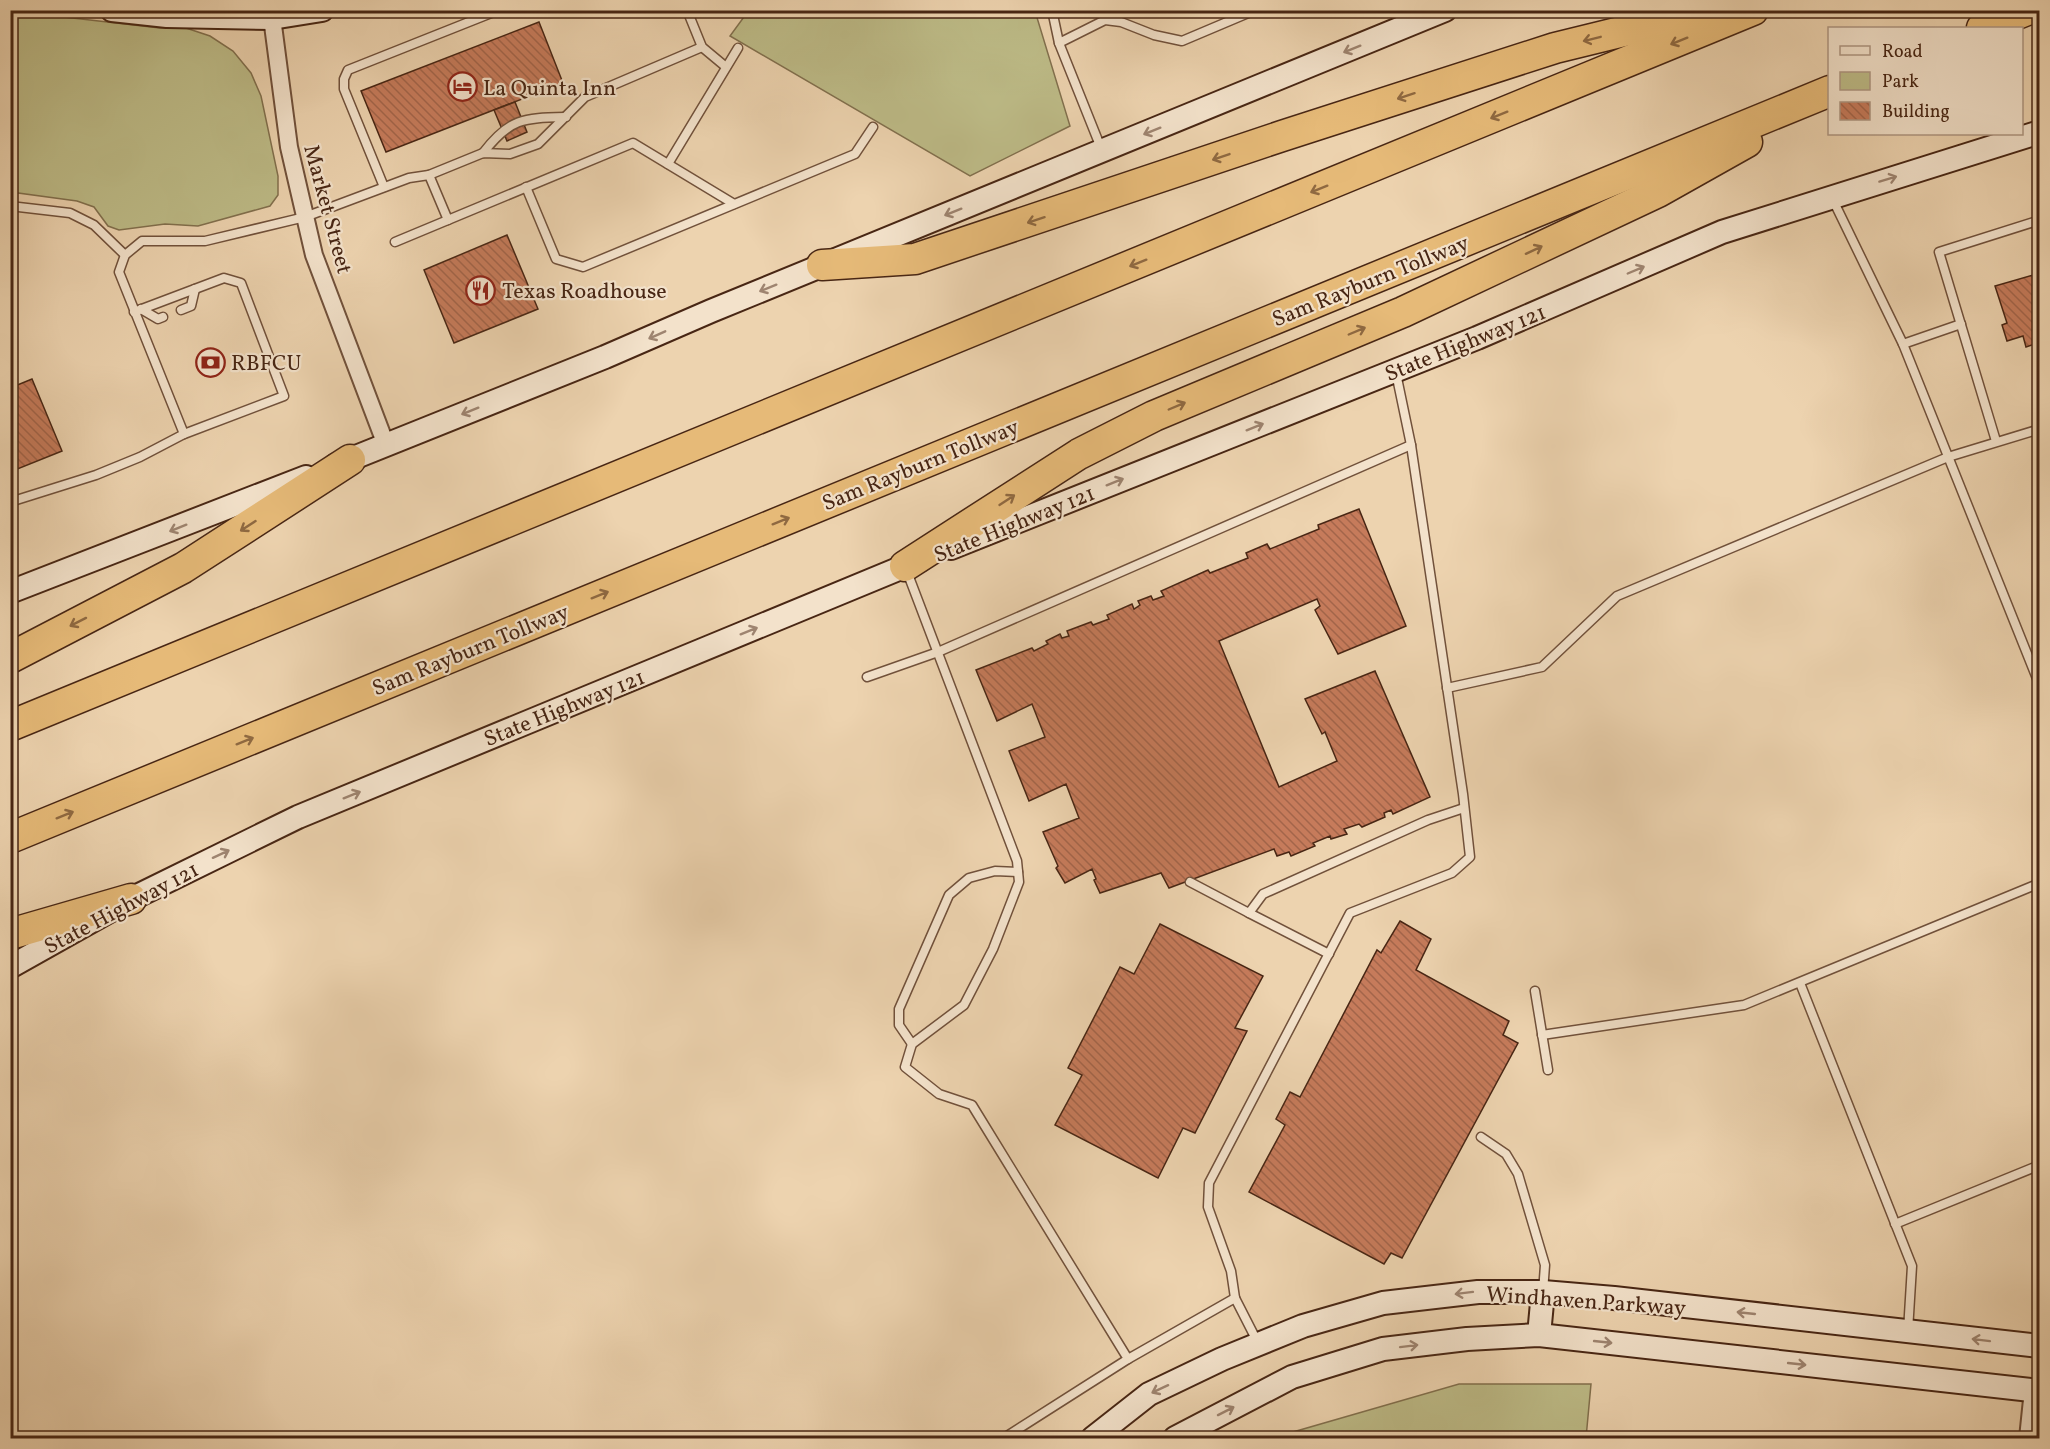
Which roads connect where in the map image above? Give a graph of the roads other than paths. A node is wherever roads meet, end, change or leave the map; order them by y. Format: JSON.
{"nodes":[{"id":1,"x":111,"y":10,"type":"edge"},
{"id":2,"x":322,"y":10,"type":"edge"},
{"id":3,"x":499,"y":10,"type":"edge"},
{"id":4,"x":687,"y":10,"type":"edge"},
{"id":5,"x":1052,"y":10,"type":"edge"},
{"id":6,"x":1259,"y":10,"type":"edge"},
{"id":7,"x":1445,"y":10,"type":"edge"},
{"id":8,"x":1710,"y":10,"type":"edge"},
{"id":9,"x":1753,"y":10,"type":"edge"},
{"id":10,"x":2027,"y":10,"type":"edge"},
{"id":11,"x":1253,"y":11,"type":"edge"},
{"id":12,"x":272,"y":14,"type":"edge"},
{"id":13,"x":1984,"y":27,"type":"edge"},
{"id":14,"x":1059,"y":44,"type":"junction"},
{"id":15,"x":702,"y":47,"type":"junction"},
{"id":16,"x":738,"y":48,"type":"dead end"},
{"id":17,"x":726,"y":67,"type":"junction"},
{"id":18,"x":1828,"y":92,"type":"edge"},
{"id":19,"x":1828,"y":98,"type":"edge"},
{"id":20,"x":566,"y":117,"type":"junction"},
{"id":21,"x":873,"y":127,"type":"dead end"},
{"id":22,"x":2040,"y":132,"type":"edge"},
{"id":23,"x":1103,"y":151,"type":"junction"},
{"id":24,"x":483,"y":153,"type":"junction"},
{"id":25,"x":668,"y":164,"type":"junction"},
{"id":26,"x":429,"y":175,"type":"junction"},
{"id":27,"x":384,"y":187,"type":"junction"},
{"id":28,"x":526,"y":187,"type":"junction"},
{"id":29,"x":1832,"y":197,"type":"junction"},
{"id":30,"x":734,"y":204,"type":"junction"},
{"id":31,"x":10,"y":206,"type":"edge"},
{"id":32,"x":305,"y":217,"type":"junction"},
{"id":33,"x":448,"y":220,"type":"junction"},
{"id":34,"x":2040,"y":220,"type":"edge"},
{"id":35,"x":395,"y":242,"type":"dead end"},
{"id":36,"x":124,"y":255,"type":"junction"},
{"id":37,"x":822,"y":266,"type":"junction"},
{"id":38,"x":195,"y":289,"type":"junction"},
{"id":39,"x":138,"y":310,"type":"junction"},
{"id":40,"x":181,"y":310,"type":"dead end"},
{"id":41,"x":163,"y":317,"type":"dead end"},
{"id":42,"x":1961,"y":324,"type":"junction"},
{"id":43,"x":1903,"y":344,"type":"junction"},
{"id":44,"x":1395,"y":370,"type":"junction"},
{"id":45,"x":2040,"y":429,"type":"edge"},
{"id":46,"x":184,"y":434,"type":"junction"},
{"id":47,"x":1996,"y":441,"type":"junction"},
{"id":48,"x":386,"y":445,"type":"junction"},
{"id":49,"x":1411,"y":445,"type":"junction"},
{"id":50,"x":1948,"y":457,"type":"junction"},
{"id":51,"x":350,"y":460,"type":"junction"},
{"id":52,"x":10,"y":502,"type":"edge"},
{"id":53,"x":905,"y":566,"type":"junction"},
{"id":54,"x":10,"y":592,"type":"edge"},
{"id":55,"x":938,"y":652,"type":"junction"},
{"id":56,"x":10,"y":657,"type":"edge"},
{"id":57,"x":867,"y":677,"type":"dead end"},
{"id":58,"x":2040,"y":686,"type":"edge"},
{"id":59,"x":1447,"y":688,"type":"junction"},
{"id":60,"x":10,"y":726,"type":"edge"},
{"id":61,"x":1464,"y":808,"type":"junction"},
{"id":62,"x":10,"y":838,"type":"edge"},
{"id":63,"x":1018,"y":872,"type":"junction"},
{"id":64,"x":1190,"y":882,"type":"dead end"},
{"id":65,"x":2040,"y":883,"type":"edge"},
{"id":66,"x":131,"y":899,"type":"junction"},
{"id":67,"x":1249,"y":913,"type":"junction"},
{"id":68,"x":10,"y":934,"type":"edge"},
{"id":69,"x":1329,"y":954,"type":"junction"},
{"id":70,"x":10,"y":967,"type":"edge"},
{"id":71,"x":1800,"y":983,"type":"junction"},
{"id":72,"x":1535,"y":991,"type":"dead end"},
{"id":73,"x":1542,"y":1035,"type":"junction"},
{"id":74,"x":912,"y":1044,"type":"junction"},
{"id":75,"x":1548,"y":1070,"type":"dead end"},
{"id":76,"x":1480,"y":1137,"type":"dead end"},
{"id":77,"x":2040,"y":1165,"type":"edge"},
{"id":78,"x":1895,"y":1224,"type":"junction"},
{"id":79,"x":1543,"y":1292,"type":"junction"},
{"id":80,"x":1235,"y":1298,"type":"junction"},
{"id":81,"x":1908,"y":1331,"type":"junction"},
{"id":82,"x":1539,"y":1335,"type":"junction"},
{"id":83,"x":1259,"y":1344,"type":"junction"},
{"id":84,"x":2040,"y":1346,"type":"edge"},
{"id":85,"x":1128,"y":1359,"type":"junction"},
{"id":86,"x":2036,"y":1390,"type":"edge"},
{"id":87,"x":1004,"y":1438,"type":"edge"},
{"id":88,"x":1093,"y":1438,"type":"edge"},
{"id":89,"x":1175,"y":1438,"type":"edge"},
{"id":90,"x":2028,"y":1438,"type":"edge"}],
"edges":[{"from":1,"to":12,"type":"main road"},
{"from":2,"to":12,"type":"main road"},
{"from":3,"to":27,"type":"lane"},
{"from":4,"to":15,"type":"lane"},
{"from":5,"to":14,"type":"lane"},
{"from":6,"to":11,"type":"lane"},
{"from":7,"to":23,"type":"main road","one_way":true},
{"from":8,"to":37,"type":"highway","one_way":true},
{"from":9,"to":60,"type":"highway","one_way":true},
{"from":10,"to":13,"type":"highway"},
{"from":11,"to":14,"type":"lane"},
{"from":12,"to":32,"type":"street","name":"Market Street"},
{"from":14,"to":23,"type":"lane"},
{"from":15,"to":17,"type":"lane"},
{"from":15,"to":20,"type":"lane"},
{"from":16,"to":17,"type":"lane"},
{"from":17,"to":25,"type":"lane"},
{"from":62,"to":18,"type":"highway","name":"Sam Rayburn Tollway","one_way":true},
{"from":53,"to":19,"type":"highway","one_way":true},
{"from":20,"to":24,"type":"lane"},
{"from":20,"to":24,"type":"lane"},
{"from":21,"to":30,"type":"lane"},
{"from":29,"to":22,"type":"main road","name":"State Highway 121","one_way":true},
{"from":23,"to":37,"type":"main road","one_way":true},
{"from":24,"to":26,"type":"lane"},
{"from":25,"to":28,"type":"lane"},
{"from":25,"to":30,"type":"lane"},
{"from":26,"to":27,"type":"lane"},
{"from":26,"to":33,"type":"lane"},
{"from":27,"to":32,"type":"lane"},
{"from":28,"to":30,"type":"lane"},
{"from":28,"to":33,"type":"lane"},
{"from":29,"to":43,"type":"lane"},
{"from":44,"to":29,"type":"main road","name":"State Highway 121","one_way":true},
{"from":31,"to":36,"type":"lane"},
{"from":32,"to":36,"type":"lane"},
{"from":32,"to":48,"type":"street","name":"Market Street"},
{"from":33,"to":35,"type":"lane"},
{"from":34,"to":42,"type":"lane"},
{"from":36,"to":39,"type":"lane"},
{"from":37,"to":48,"type":"main road","one_way":true},
{"from":38,"to":39,"type":"lane"},
{"from":38,"to":40,"type":"lane"},
{"from":38,"to":46,"type":"lane"},
{"from":39,"to":41,"type":"lane"},
{"from":39,"to":46,"type":"lane"},
{"from":42,"to":43,"type":"lane"},
{"from":42,"to":47,"type":"lane"},
{"from":43,"to":50,"type":"lane"},
{"from":44,"to":49,"type":"lane"},
{"from":53,"to":44,"type":"main road","name":"State Highway 121","one_way":true},
{"from":45,"to":47,"type":"lane"},
{"from":46,"to":52,"type":"lane"},
{"from":47,"to":50,"type":"lane"},
{"from":48,"to":51,"type":"main road"},
{"from":49,"to":55,"type":"lane"},
{"from":49,"to":59,"type":"lane"},
{"from":50,"to":58,"type":"lane"},
{"from":50,"to":59,"type":"lane"},
{"from":51,"to":54,"type":"main road","one_way":true},
{"from":51,"to":56,"type":"highway","one_way":true},
{"from":53,"to":55,"type":"lane"},
{"from":66,"to":53,"type":"main road","name":"State Highway 121","one_way":true},
{"from":55,"to":57,"type":"lane"},
{"from":55,"to":63,"type":"lane"},
{"from":59,"to":61,"type":"lane"},
{"from":61,"to":67,"type":"lane"},
{"from":61,"to":69,"type":"lane"},
{"from":63,"to":74,"type":"lane"},
{"from":63,"to":74,"type":"lane"},
{"from":64,"to":67,"type":"lane"},
{"from":65,"to":71,"type":"lane"},
{"from":66,"to":68,"type":"highway"},
{"from":66,"to":70,"type":"main road","name":"State Highway 121"},
{"from":67,"to":69,"type":"lane"},
{"from":69,"to":80,"type":"lane"},
{"from":71,"to":73,"type":"lane"},
{"from":71,"to":78,"type":"lane"},
{"from":72,"to":73,"type":"lane"},
{"from":73,"to":75,"type":"lane"},
{"from":74,"to":85,"type":"lane"},
{"from":76,"to":79,"type":"lane"},
{"from":77,"to":78,"type":"lane"},
{"from":78,"to":81,"type":"lane"},
{"from":81,"to":79,"type":"main road","name":"Windhaven Parkway","one_way":true},
{"from":79,"to":82,"type":"main road"},
{"from":79,"to":83,"type":"main road","name":"Windhaven Parkway","one_way":true},
{"from":80,"to":83,"type":"lane"},
{"from":80,"to":85,"type":"lane"},
{"from":84,"to":81,"type":"main road","name":"Windhaven Parkway","one_way":true},
{"from":82,"to":86,"type":"main road","name":"Windhaven Parkway","one_way":true},
{"from":89,"to":82,"type":"main road","name":"Windhaven Parkway","one_way":true},
{"from":83,"to":88,"type":"main road","name":"Windhaven Parkway","one_way":true},
{"from":85,"to":87,"type":"lane"},
{"from":86,"to":90,"type":"street"}]}
